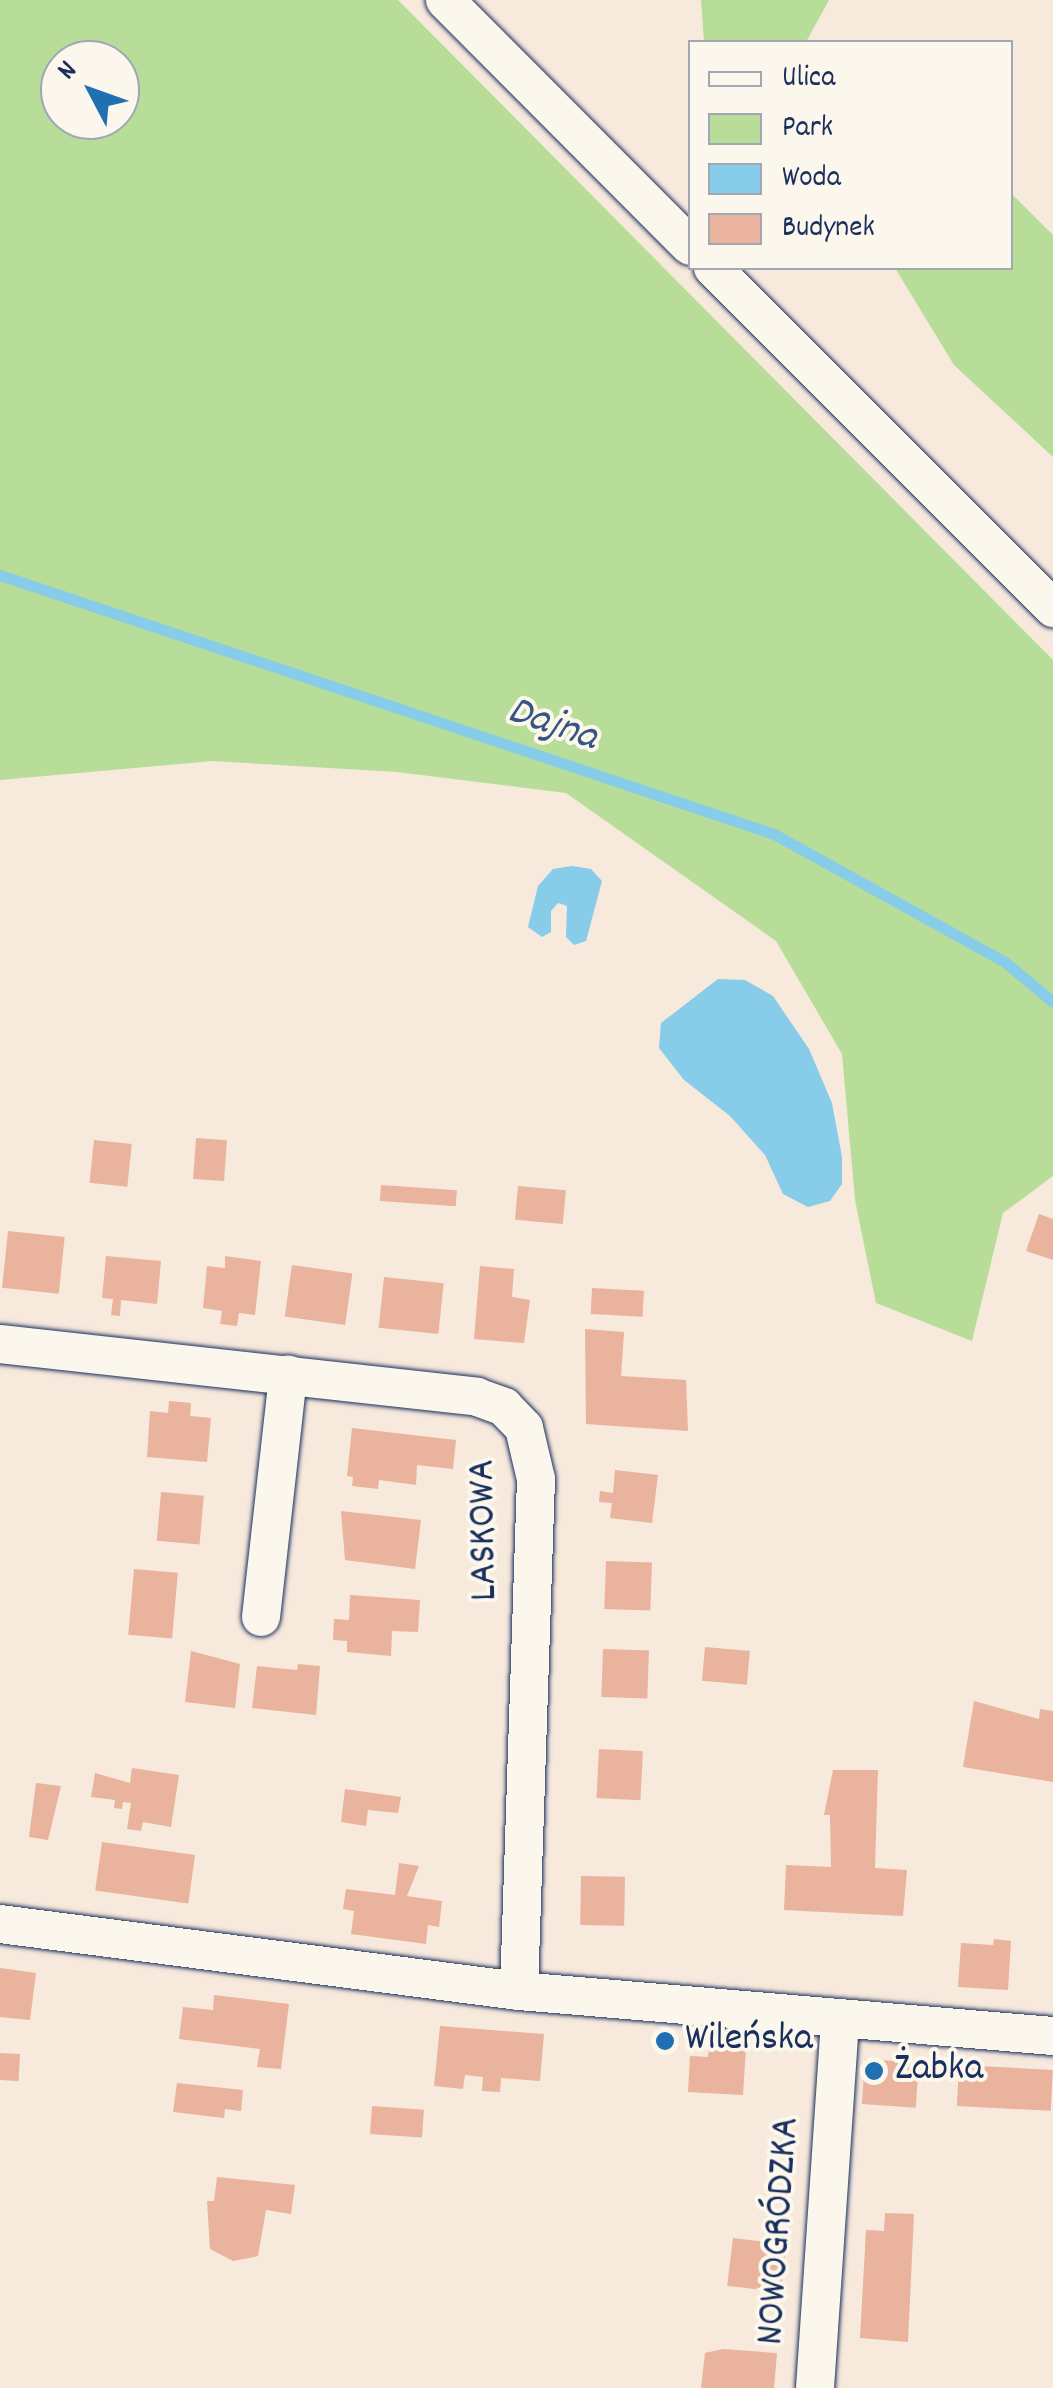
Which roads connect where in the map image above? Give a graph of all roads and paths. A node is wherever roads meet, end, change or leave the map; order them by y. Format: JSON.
{"nodes":[{"id":1,"x":445,"y":0,"type":"edge"},
{"id":2,"x":688,"y":244,"type":"edge"},
{"id":3,"x":715,"y":270,"type":"edge"},
{"id":4,"x":1053,"y":608,"type":"edge"},
{"id":5,"x":0,"y":1344,"type":"edge"},
{"id":6,"x":288,"y":1376,"type":"junction"},
{"id":7,"x":261,"y":1617,"type":"dead end"},
{"id":8,"x":0,"y":1924,"type":"edge"},
{"id":9,"x":519,"y":1992,"type":"junction"},
{"id":10,"x":840,"y":2020,"type":"junction"},
{"id":11,"x":1053,"y":2036,"type":"edge"},
{"id":12,"x":814,"y":2388,"type":"edge"}],
"edges":[{"from":1,"to":2,"type":"street"},
{"from":3,"to":4,"type":"street"},
{"from":5,"to":6,"type":"street","name":"LASKOWA"},
{"from":6,"to":7,"type":"street"},
{"from":6,"to":9,"type":"street","name":"LASKOWA"},
{"from":8,"to":9,"type":"street"},
{"from":9,"to":10,"type":"street"},
{"from":10,"to":11,"type":"street"},
{"from":10,"to":12,"type":"street","name":"NOWOGRÓDZKA"}]}
